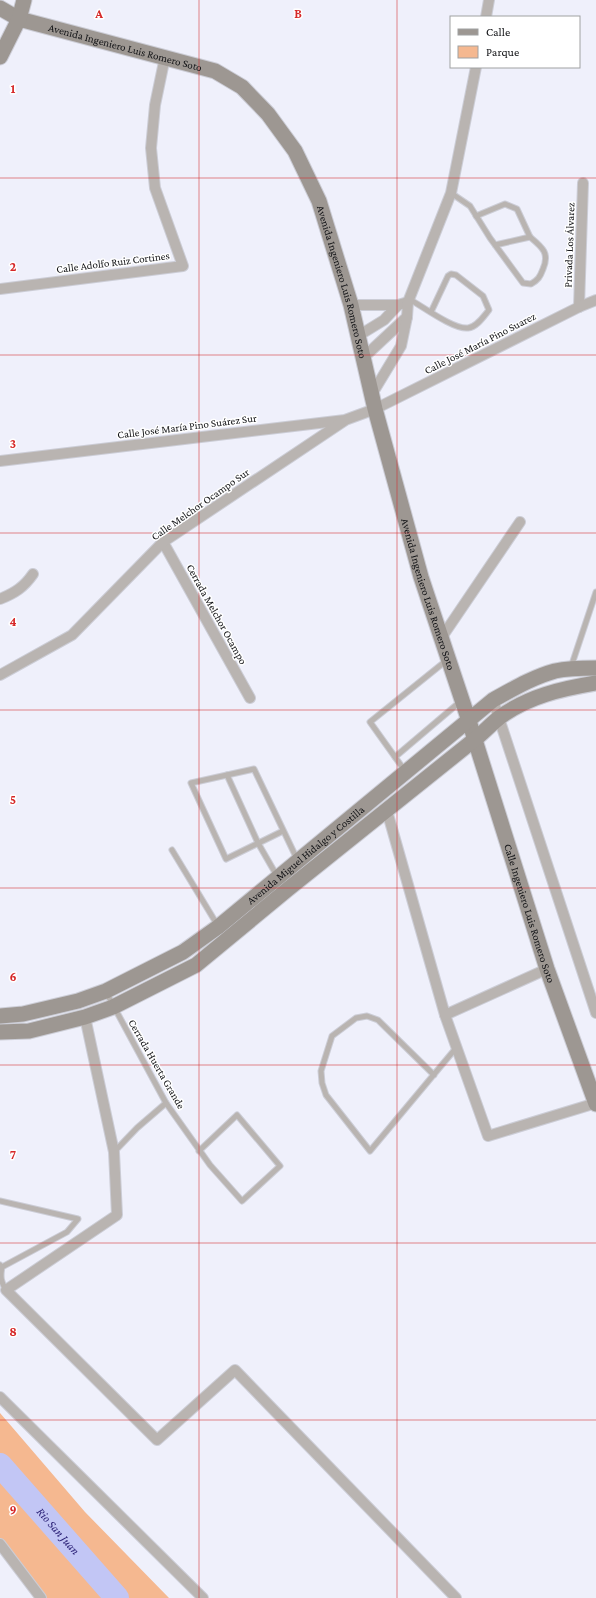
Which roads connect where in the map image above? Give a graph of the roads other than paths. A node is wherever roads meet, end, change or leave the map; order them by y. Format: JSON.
{"nodes":[{"id":1,"x":1,"y":0,"type":"edge"},
{"id":2,"x":24,"y":0,"type":"edge"},
{"id":3,"x":489,"y":0,"type":"edge"},
{"id":4,"x":0,"y":5,"type":"edge"},
{"id":5,"x":0,"y":8,"type":"edge"},
{"id":6,"x":486,"y":16,"type":"edge"},
{"id":7,"x":20,"y":19,"type":"junction"},
{"id":8,"x":0,"y":57,"type":"edge"},
{"id":9,"x":166,"y":57,"type":"junction"},
{"id":10,"x":476,"y":68,"type":"edge"},
{"id":11,"x":583,"y":183,"type":"dead end"},
{"id":12,"x":451,"y":193,"type":"junction"},
{"id":13,"x":476,"y":216,"type":"junction"},
{"id":14,"x":530,"y":237,"type":"junction"},
{"id":15,"x":495,"y":245,"type":"junction"},
{"id":16,"x":0,"y":289,"type":"edge"},
{"id":17,"x":408,"y":300,"type":"junction"},
{"id":18,"x":596,"y":300,"type":"edge"},
{"id":19,"x":351,"y":305,"type":"junction"},
{"id":20,"x":398,"y":306,"type":"junction"},
{"id":21,"x":579,"y":307,"type":"junction"},
{"id":22,"x":431,"y":312,"type":"junction"},
{"id":23,"x":407,"y":317,"type":"junction"},
{"id":24,"x":358,"y":336,"type":"junction"},
{"id":25,"x":363,"y":358,"type":"junction"},
{"id":26,"x":372,"y":394,"type":"junction"},
{"id":27,"x":375,"y":409,"type":"junction"},
{"id":28,"x":345,"y":420,"type":"junction"},
{"id":29,"x":0,"y":461,"type":"edge"},
{"id":30,"x":520,"y":522,"type":"dead end"},
{"id":31,"x":164,"y":542,"type":"junction"},
{"id":32,"x":33,"y":574,"type":"dead end"},
{"id":33,"x":596,"y":592,"type":"edge"},
{"id":34,"x":0,"y":599,"type":"edge"},
{"id":35,"x":442,"y":637,"type":"junction"},
{"id":36,"x":448,"y":658,"type":"junction"},
{"id":37,"x":571,"y":668,"type":"junction"},
{"id":38,"x":596,"y":668,"type":"edge"},
{"id":39,"x":0,"y":675,"type":"edge"},
{"id":40,"x":596,"y":683,"type":"edge"},
{"id":41,"x":250,"y":698,"type":"dead end"},
{"id":42,"x":493,"y":700,"type":"junction"},
{"id":43,"x":462,"y":701,"type":"junction"},
{"id":44,"x":500,"y":717,"type":"junction"},
{"id":45,"x":469,"y":721,"type":"junction"},
{"id":46,"x":474,"y":740,"type":"junction"},
{"id":47,"x":395,"y":757,"type":"junction"},
{"id":48,"x":406,"y":772,"type":"junction"},
{"id":49,"x":227,"y":775,"type":"junction"},
{"id":50,"x":387,"y":811,"type":"junction"},
{"id":51,"x":283,"y":831,"type":"junction"},
{"id":52,"x":258,"y":843,"type":"junction"},
{"id":53,"x":172,"y":850,"type":"dead end"},
{"id":54,"x":302,"y":868,"type":"junction"},
{"id":55,"x":278,"y":878,"type":"junction"},
{"id":56,"x":218,"y":927,"type":"junction"},
{"id":57,"x":547,"y":969,"type":"junction"},
{"id":58,"x":106,"y":991,"type":"junction"},
{"id":59,"x":593,"y":991,"type":"edge"},
{"id":60,"x":113,"y":1007,"type":"junction"},
{"id":61,"x":596,"y":1013,"type":"edge"},
{"id":62,"x":446,"y":1015,"type":"junction"},
{"id":63,"x":0,"y":1016,"type":"edge"},
{"id":64,"x":85,"y":1017,"type":"junction"},
{"id":65,"x":0,"y":1032,"type":"edge"},
{"id":66,"x":456,"y":1048,"type":"junction"},
{"id":67,"x":434,"y":1075,"type":"junction"},
{"id":68,"x":166,"y":1103,"type":"junction"},
{"id":69,"x":596,"y":1103,"type":"edge"},
{"id":70,"x":199,"y":1151,"type":"junction"},
{"id":71,"x":114,"y":1152,"type":"junction"},
{"id":72,"x":0,"y":1201,"type":"edge"},
{"id":73,"x":1,"y":1266,"type":"edge"},
{"id":74,"x":6,"y":1290,"type":"junction"},
{"id":75,"x":0,"y":1397,"type":"edge"},
{"id":76,"x":0,"y":1544,"type":"edge"},
{"id":77,"x":41,"y":1598,"type":"edge"},
{"id":78,"x":203,"y":1598,"type":"edge"},
{"id":79,"x":456,"y":1598,"type":"edge"}],
"edges":[{"from":1,"to":4,"type":"street"},
{"from":2,"to":7,"type":"street"},
{"from":3,"to":6,"type":"street"},
{"from":5,"to":7,"type":"street","name":"Avenida Ingeniero Luis Romero Soto"},
{"from":7,"to":8,"type":"street"},
{"from":7,"to":9,"type":"street","name":"Avenida Ingeniero Luis Romero Soto"},
{"from":9,"to":16,"type":"street","name":"Calle Adolfo Ruiz Cortines"},
{"from":9,"to":19,"type":"street","name":"Avenida Ingeniero Luis Romero Soto"},
{"from":10,"to":12,"type":"street"},
{"from":11,"to":21,"type":"street","name":"Privada Los Álvarez"},
{"from":12,"to":13,"type":"lane"},
{"from":12,"to":17,"type":"street"},
{"from":13,"to":14,"type":"lane"},
{"from":13,"to":15,"type":"lane"},
{"from":14,"to":15,"type":"lane"},
{"from":14,"to":15,"type":"lane"},
{"from":17,"to":20,"type":"street"},
{"from":17,"to":22,"type":"lane"},
{"from":17,"to":23,"type":"street"},
{"from":18,"to":21,"type":"street","name":"Calle José María Pino Suarez"},
{"from":19,"to":20,"type":"street"},
{"from":19,"to":24,"type":"street","name":"Avenida Ingeniero Luis Romero Soto"},
{"from":20,"to":24,"type":"street"},
{"from":21,"to":27,"type":"street","name":"Calle José María Pino Suarez"},
{"from":22,"to":22,"type":"lane"},
{"from":23,"to":25,"type":"street"},
{"from":23,"to":26,"type":"street"},
{"from":24,"to":25,"type":"street","name":"Avenida Ingeniero Luis Romero Soto"},
{"from":25,"to":26,"type":"street","name":"Avenida Ingeniero Luis Romero Soto"},
{"from":26,"to":27,"type":"street","name":"Avenida Ingeniero Luis Romero Soto"},
{"from":27,"to":28,"type":"street","name":"Calle José María Pino Suárez Sur"},
{"from":27,"to":35,"type":"street","name":"Avenida Ingeniero Luis Romero Soto"},
{"from":28,"to":29,"type":"street","name":"Calle José María Pino Suárez Sur"},
{"from":28,"to":31,"type":"street","name":"Calle Melchor Ocampo Sur"},
{"from":30,"to":35,"type":"street"},
{"from":31,"to":39,"type":"street","name":"Calle Melchor Ocampo Sur"},
{"from":31,"to":41,"type":"street","name":"Cerrada Melchor Ocampo"},
{"from":32,"to":34,"type":"street"},
{"from":33,"to":37,"type":"lane"},
{"from":35,"to":36,"type":"street","name":"Avenida Ingeniero Luis Romero Soto"},
{"from":36,"to":43,"type":"street","name":"Avenida Ingeniero Luis Romero Soto"},
{"from":36,"to":47,"type":"lane"},
{"from":37,"to":38,"type":"street","name":"Avenida Miguel Hidalgo y Costilla"},
{"from":37,"to":42,"type":"street","name":"Avenida Miguel Hidalgo y Costilla"},
{"from":40,"to":44,"type":"street","name":"Avenida Miguel Hidalgo y Costilla"},
{"from":42,"to":44,"type":"street"},
{"from":42,"to":45,"type":"street","name":"Avenida Miguel Hidalgo y Costilla"},
{"from":43,"to":45,"type":"street","name":"Avenida Ingeniero Luis Romero Soto"},
{"from":43,"to":47,"type":"lane"},
{"from":44,"to":46,"type":"street","name":"Avenida Miguel Hidalgo y Costilla"},
{"from":44,"to":59,"type":"street"},
{"from":45,"to":46,"type":"street","name":"Calle Ingeniero Luis Romero Soto"},
{"from":45,"to":48,"type":"street","name":"Avenida Miguel Hidalgo y Costilla"},
{"from":46,"to":50,"type":"street","name":"Avenida Miguel Hidalgo y Costilla"},
{"from":46,"to":57,"type":"street","name":"Calle Ingeniero Luis Romero Soto"},
{"from":47,"to":48,"type":"lane"},
{"from":48,"to":54,"type":"street","name":"Avenida Miguel Hidalgo y Costilla"},
{"from":49,"to":51,"type":"lane"},
{"from":49,"to":52,"type":"lane"},
{"from":49,"to":52,"type":"lane"},
{"from":50,"to":54,"type":"street","name":"Avenida Miguel Hidalgo y Costilla"},
{"from":50,"to":62,"type":"street"},
{"from":51,"to":52,"type":"lane"},
{"from":51,"to":54,"type":"lane"},
{"from":52,"to":55,"type":"lane"},
{"from":53,"to":56,"type":"lane"},
{"from":54,"to":55,"type":"street","name":"Avenida Miguel Hidalgo y Costilla"},
{"from":54,"to":60,"type":"street","name":"Avenida Miguel Hidalgo y Costilla"},
{"from":55,"to":56,"type":"street","name":"Avenida Miguel Hidalgo y Costilla"},
{"from":56,"to":58,"type":"street","name":"Avenida Miguel Hidalgo y Costilla"},
{"from":57,"to":62,"type":"street"},
{"from":57,"to":69,"type":"street","name":"Calle Ingeniero Luis Romero Soto"},
{"from":58,"to":60,"type":"lane","name":"Cerrada Huerta Grande"},
{"from":58,"to":63,"type":"street","name":"Avenida Miguel Hidalgo y Costilla"},
{"from":59,"to":61,"type":"street"},
{"from":60,"to":64,"type":"street","name":"Avenida Miguel Hidalgo y Costilla"},
{"from":60,"to":68,"type":"lane","name":"Cerrada Huerta Grande"},
{"from":62,"to":66,"type":"street"},
{"from":64,"to":65,"type":"street","name":"Avenida Miguel Hidalgo y Costilla"},
{"from":64,"to":71,"type":"street"},
{"from":66,"to":67,"type":"lane"},
{"from":66,"to":69,"type":"street"},
{"from":67,"to":67,"type":"lane"},
{"from":68,"to":70,"type":"lane","name":"Cerrada Huerta Grande"},
{"from":68,"to":71,"type":"lane"},
{"from":70,"to":70,"type":"lane","name":"Cerrada Huerta Grande"},
{"from":71,"to":74,"type":"street"},
{"from":72,"to":73,"type":"lane"},
{"from":73,"to":74,"type":"lane"},
{"from":74,"to":79,"type":"street"},
{"from":75,"to":78,"type":"street"},
{"from":76,"to":77,"type":"street"}]}
